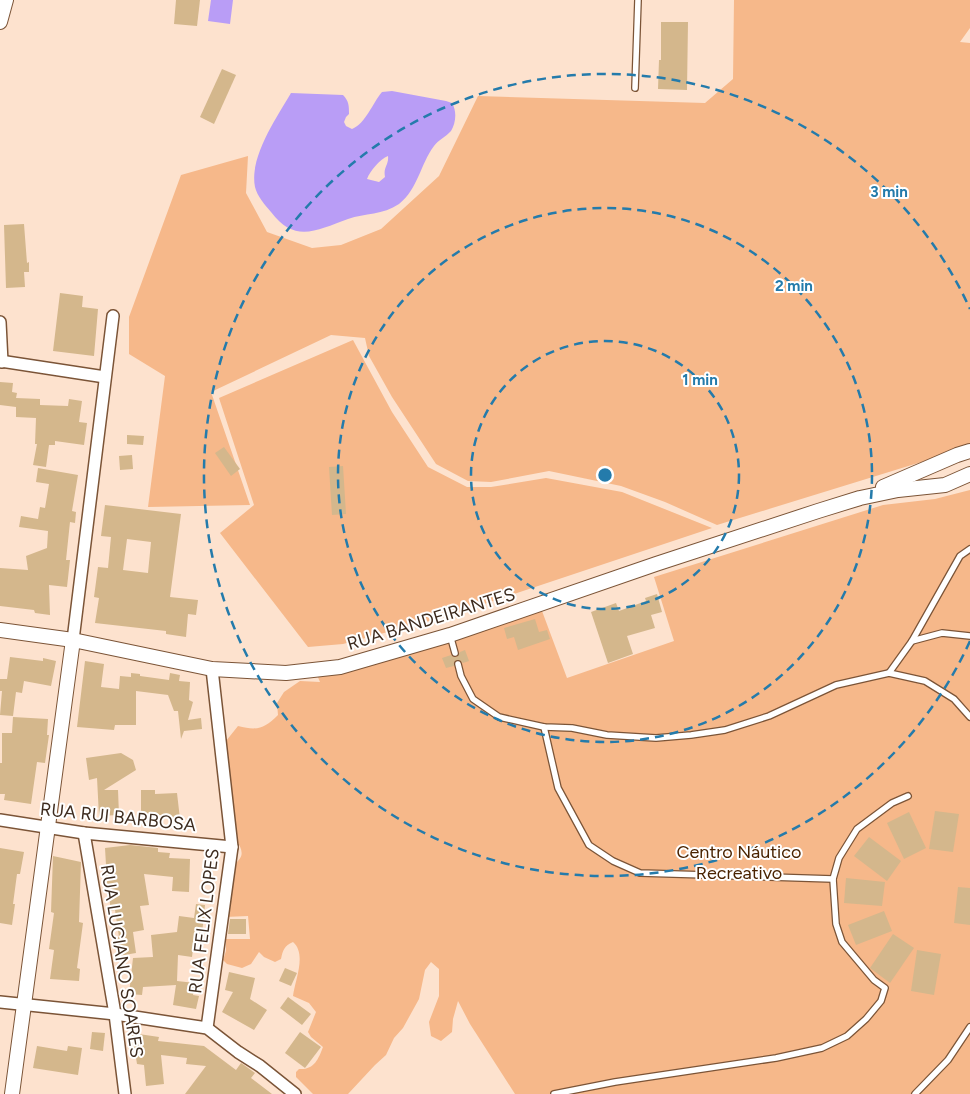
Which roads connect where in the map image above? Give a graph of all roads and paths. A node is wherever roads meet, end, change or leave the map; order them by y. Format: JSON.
{"nodes":[{"id":1,"x":6,"y":0,"type":"edge"},
{"id":2,"x":638,"y":0,"type":"edge"},
{"id":3,"x":0,"y":22,"type":"edge"},
{"id":4,"x":635,"y":88,"type":"dead end"},
{"id":5,"x":113,"y":316,"type":"dead end"},
{"id":6,"x":0,"y":322,"type":"edge"},
{"id":7,"x":1,"y":361,"type":"edge"},
{"id":8,"x":105,"y":377,"type":"junction"},
{"id":9,"x":970,"y":451,"type":"edge"},
{"id":10,"x":970,"y":474,"type":"edge"},
{"id":11,"x":860,"y":498,"type":"junction"},
{"id":12,"x":970,"y":542,"type":"edge"},
{"id":13,"x":970,"y":549,"type":"edge"},
{"id":14,"x":960,"y":556,"type":"junction"},
{"id":15,"x":0,"y":630,"type":"edge"},
{"id":16,"x":450,"y":635,"type":"junction"},
{"id":17,"x":970,"y":636,"type":"edge"},
{"id":18,"x":73,"y":640,"type":"junction"},
{"id":19,"x":912,"y":641,"type":"junction"},
{"id":20,"x":455,"y":653,"type":"dead end"},
{"id":21,"x":458,"y":664,"type":"dead end"},
{"id":22,"x":212,"y":669,"type":"junction"},
{"id":23,"x":889,"y":673,"type":"junction"},
{"id":24,"x":970,"y":717,"type":"edge"},
{"id":25,"x":544,"y":728,"type":"junction"},
{"id":26,"x":908,"y":796,"type":"dead end"},
{"id":27,"x":0,"y":820,"type":"edge"},
{"id":28,"x":48,"y":828,"type":"junction"},
{"id":29,"x":84,"y":833,"type":"junction"},
{"id":30,"x":232,"y":847,"type":"junction"},
{"id":31,"x":834,"y":878,"type":"junction"},
{"id":32,"x":0,"y":1002,"type":"edge"},
{"id":33,"x":24,"y":1006,"type":"junction"},
{"id":34,"x":115,"y":1014,"type":"junction"},
{"id":35,"x":970,"y":1027,"type":"edge"},
{"id":36,"x":207,"y":1028,"type":"junction"},
{"id":37,"x":12,"y":1094,"type":"edge"},
{"id":38,"x":125,"y":1094,"type":"edge"},
{"id":39,"x":295,"y":1094,"type":"edge"},
{"id":40,"x":554,"y":1094,"type":"edge"},
{"id":41,"x":915,"y":1094,"type":"edge"}],
"edges":[{"from":1,"to":3,"type":"street"},
{"from":2,"to":4,"type":"lane"},
{"from":5,"to":8,"type":"street"},
{"from":6,"to":7,"type":"street"},
{"from":7,"to":8,"type":"street"},
{"from":8,"to":18,"type":"street"},
{"from":9,"to":11,"type":"street","name":"RUA BANDEIRANTES"},
{"from":10,"to":11,"type":"street","name":"RUA BANDEIRANTES"},
{"from":11,"to":16,"type":"street","name":"RUA BANDEIRANTES"},
{"from":12,"to":14,"type":"lane"},
{"from":13,"to":14,"type":"lane"},
{"from":14,"to":19,"type":"lane"},
{"from":15,"to":18,"type":"street","name":"RUA BANDEIRANTES"},
{"from":16,"to":20,"type":"lane"},
{"from":16,"to":22,"type":"street","name":"RUA BANDEIRANTES"},
{"from":17,"to":19,"type":"lane"},
{"from":18,"to":22,"type":"street","name":"RUA BANDEIRANTES"},
{"from":18,"to":28,"type":"street"},
{"from":19,"to":23,"type":"lane"},
{"from":21,"to":25,"type":"lane"},
{"from":22,"to":30,"type":"street","name":"RUA FELIX LOPES"},
{"from":23,"to":24,"type":"lane"},
{"from":23,"to":25,"type":"lane"},
{"from":25,"to":31,"type":"lane"},
{"from":26,"to":31,"type":"lane"},
{"from":27,"to":28,"type":"street","name":"RUA RUI BARBOSA"},
{"from":28,"to":29,"type":"street","name":"RUA RUI BARBOSA"},
{"from":28,"to":33,"type":"street"},
{"from":29,"to":30,"type":"street","name":"RUA RUI BARBOSA"},
{"from":29,"to":34,"type":"street","name":"RUA LUCIANO SOARES"},
{"from":30,"to":36,"type":"street","name":"RUA FELIX LOPES"},
{"from":31,"to":40,"type":"lane"},
{"from":32,"to":33,"type":"street"},
{"from":33,"to":34,"type":"street"},
{"from":33,"to":37,"type":"street"},
{"from":34,"to":36,"type":"street"},
{"from":34,"to":38,"type":"street","name":"RUA LUCIANO SOARES"},
{"from":35,"to":41,"type":"lane"},
{"from":36,"to":39,"type":"street"}]}
